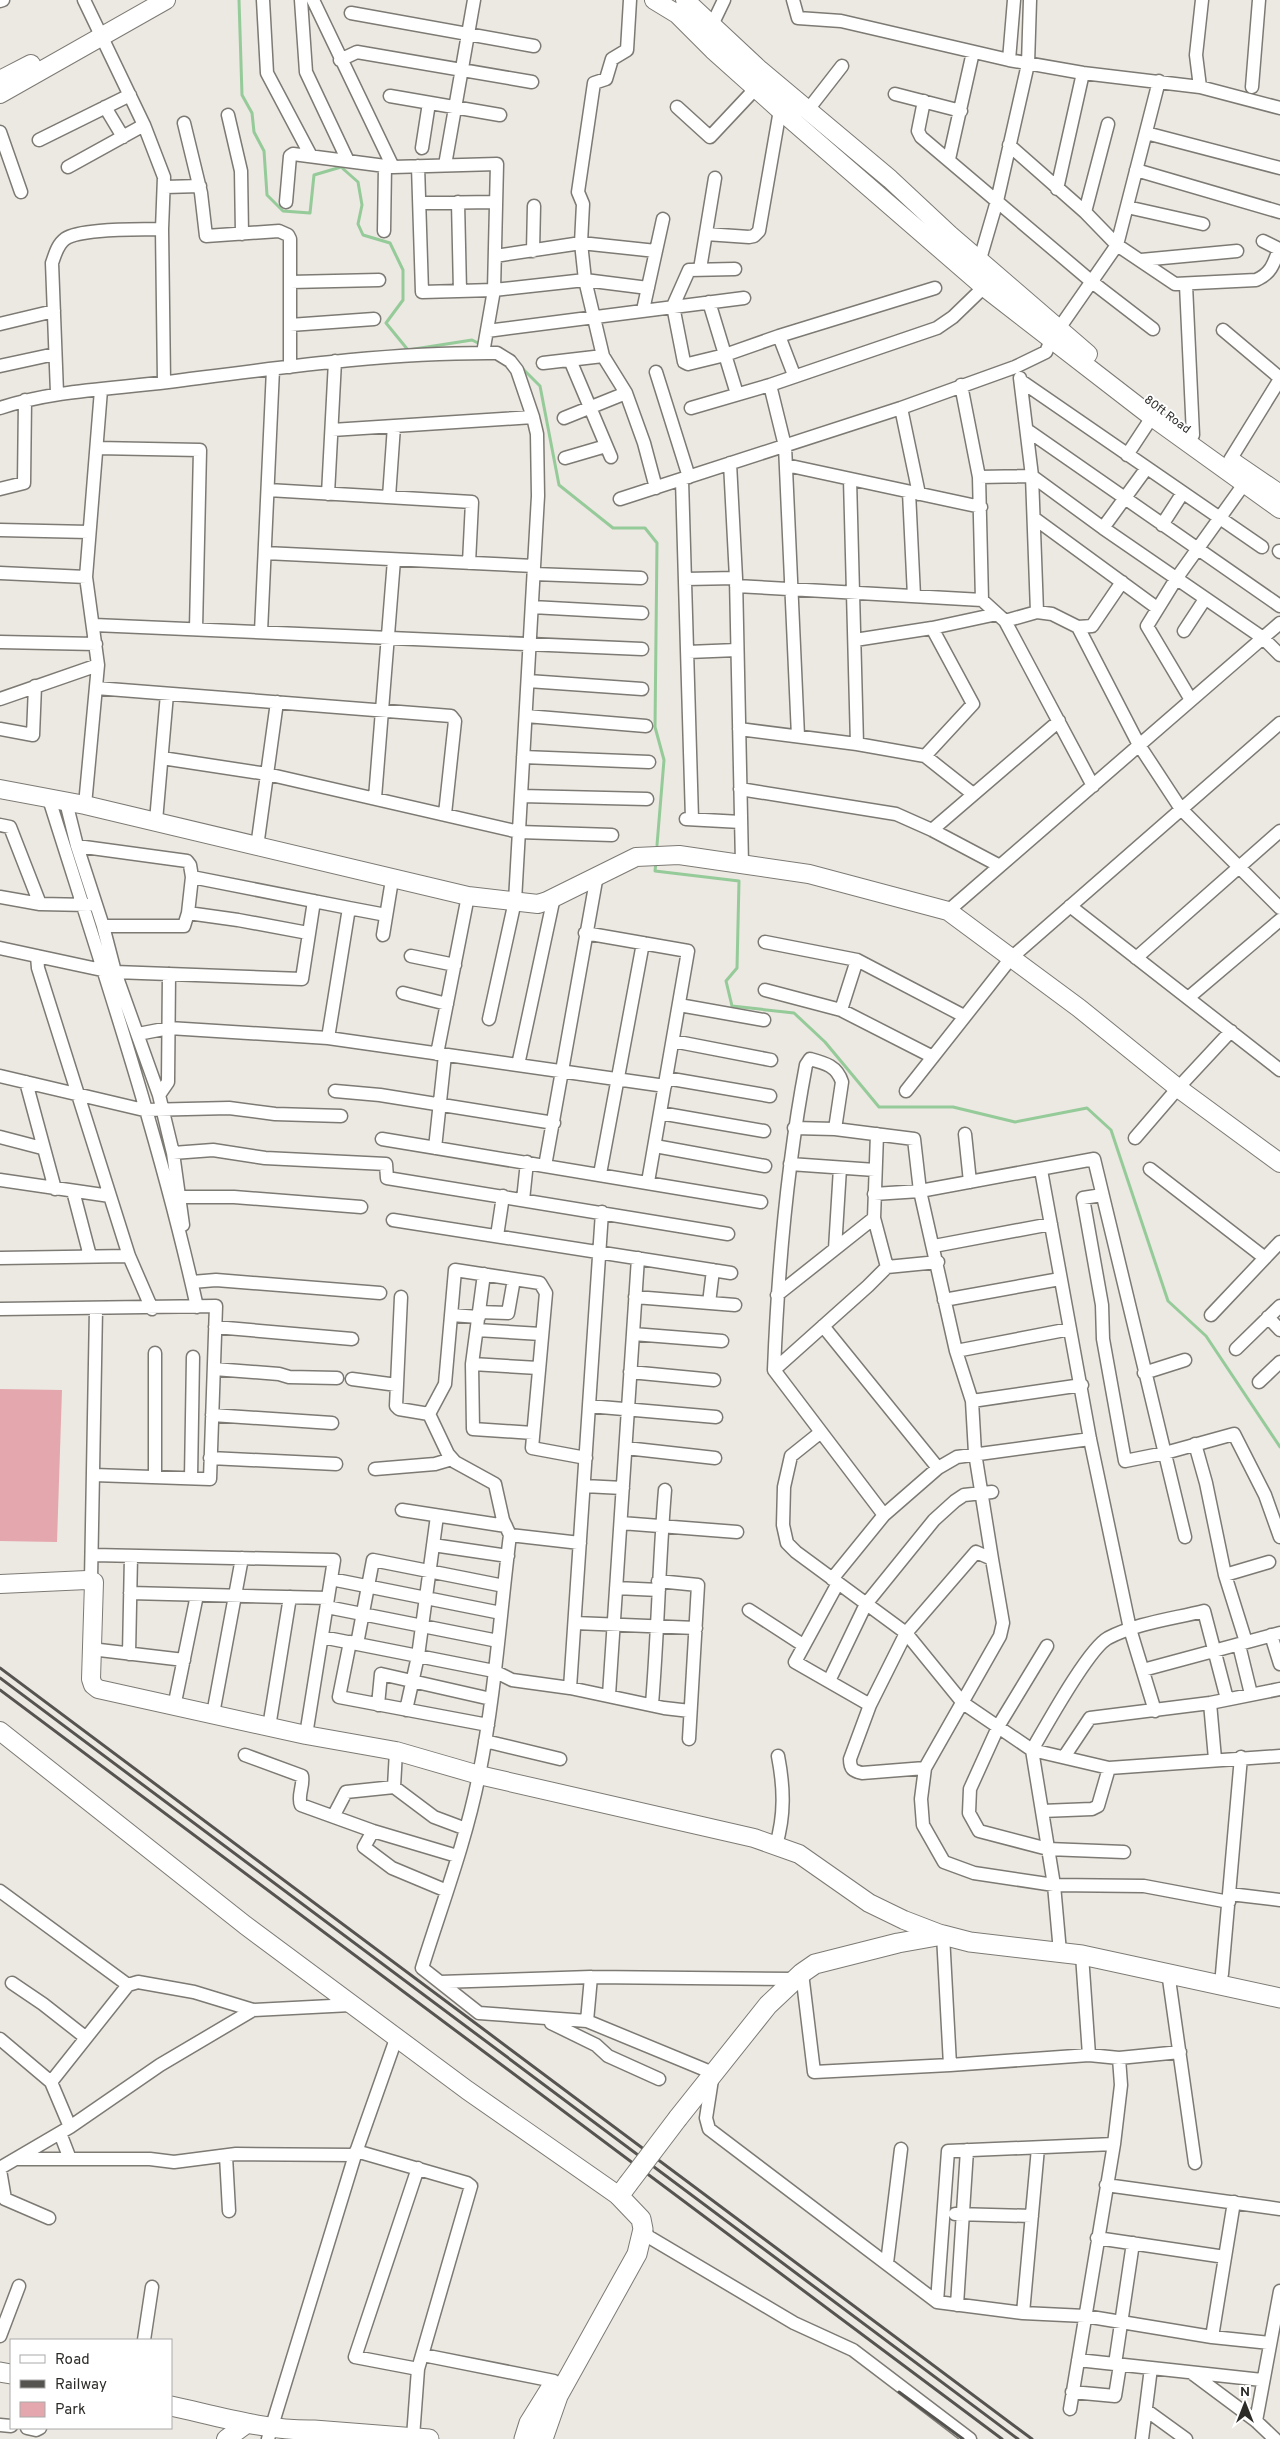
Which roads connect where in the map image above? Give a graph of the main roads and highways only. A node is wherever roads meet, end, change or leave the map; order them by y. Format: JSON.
{"nodes":[{"id":1,"x":146,"y":0,"type":"edge"},
{"id":2,"x":166,"y":0,"type":"edge"},
{"id":3,"x":654,"y":0,"type":"edge"},
{"id":4,"x":685,"y":0,"type":"edge"},
{"id":5,"x":101,"y":33,"type":"junction"},
{"id":6,"x":0,"y":80,"type":"edge"},
{"id":7,"x":0,"y":94,"type":"edge"},
{"id":8,"x":785,"y":103,"type":"junction"},
{"id":9,"x":1055,"y":334,"type":"junction"},
{"id":10,"x":1280,"y":494,"type":"edge"},
{"id":11,"x":1280,"y":509,"type":"edge"},
{"id":12,"x":0,"y":789,"type":"edge"},
{"id":13,"x":1280,"y":1163,"type":"edge"},
{"id":14,"x":0,"y":1584,"type":"edge"},
{"id":15,"x":0,"y":1731,"type":"edge"},
{"id":16,"x":952,"y":1937,"type":"junction"},
{"id":17,"x":1059,"y":1947,"type":"junction"},
{"id":18,"x":1280,"y":1987,"type":"edge"},
{"id":19,"x":1280,"y":1998,"type":"edge"},
{"id":20,"x":623,"y":2190,"type":"junction"},
{"id":21,"x":642,"y":2233,"type":"junction"},
{"id":22,"x":172,"y":2406,"type":"edge"},
{"id":23,"x":248,"y":2423,"type":"junction"},
{"id":24,"x":270,"y":2432,"type":"edge"},
{"id":25,"x":308,"y":2435,"type":"edge"},
{"id":26,"x":421,"y":2438,"type":"edge"},
{"id":27,"x":227,"y":2439,"type":"edge"},
{"id":28,"x":524,"y":2439,"type":"edge"},
{"id":29,"x":543,"y":2439,"type":"edge"}],
"edges":[{"from":1,"to":5,"type":"main road"},
{"from":2,"to":5,"type":"main road"},
{"from":3,"to":8,"type":"main road"},
{"from":4,"to":8,"type":"main road"},
{"from":5,"to":6,"type":"main road"},
{"from":5,"to":7,"type":"main road"},
{"from":8,"to":9,"type":"main road"},
{"from":8,"to":9,"type":"main road"},
{"from":9,"to":10,"type":"main road","name":"80ft Road"},
{"from":9,"to":11,"type":"main road"},
{"from":12,"to":13,"type":"main road"},
{"from":14,"to":16,"type":"main road"},
{"from":15,"to":20,"type":"main road"},
{"from":16,"to":17,"type":"main road"},
{"from":16,"to":20,"type":"main road","bridge":true},
{"from":17,"to":18,"type":"main road"},
{"from":17,"to":19,"type":"main road"},
{"from":20,"to":21,"type":"main road"},
{"from":21,"to":28,"type":"main road"},
{"from":21,"to":29,"type":"main road"},
{"from":22,"to":23,"type":"main road"},
{"from":23,"to":24,"type":"main road"},
{"from":23,"to":27,"type":"main road"},
{"from":24,"to":25,"type":"main road"},
{"from":25,"to":26,"type":"main road"}]}
